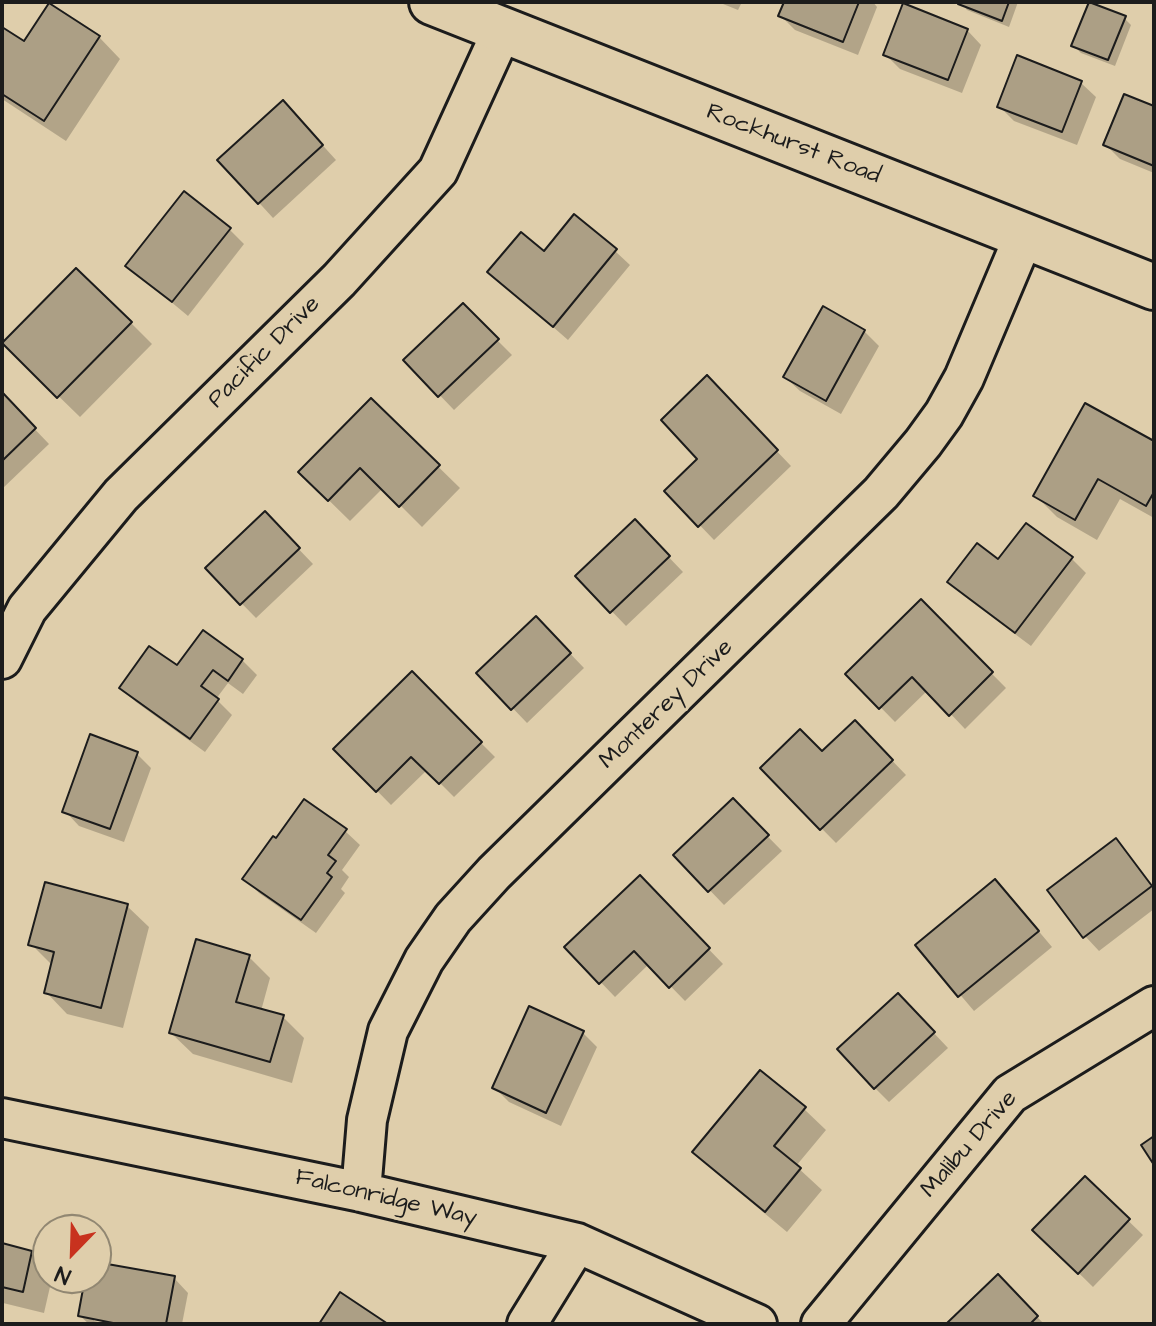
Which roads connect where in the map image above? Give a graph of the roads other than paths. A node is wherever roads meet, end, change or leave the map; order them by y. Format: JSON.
{"nodes":[{"id":1,"x":432,"y":2,"type":"edge"},
{"id":2,"x":502,"y":31,"type":"junction"},
{"id":3,"x":1024,"y":236,"type":"junction"},
{"id":4,"x":1154,"y":287,"type":"edge"},
{"id":5,"x":2,"y":659,"type":"edge"},
{"id":6,"x":1154,"y":1006,"type":"edge"},
{"id":7,"x":2,"y":1118,"type":"edge"},
{"id":8,"x":361,"y":1192,"type":"junction"},
{"id":9,"x":577,"y":1243,"type":"junction"},
{"id":10,"x":527,"y":1324,"type":"edge"},
{"id":11,"x":757,"y":1324,"type":"edge"},
{"id":12,"x":821,"y":1324,"type":"edge"}],
"edges":[{"from":1,"to":2,"type":"street","name":"Rockhurst Road"},
{"from":2,"to":3,"type":"street","name":"Rockhurst Road"},
{"from":2,"to":5,"type":"street","name":"Pacific Drive"},
{"from":3,"to":4,"type":"street","name":"Rockhurst Road"},
{"from":3,"to":8,"type":"street","name":"Monterey Drive"},
{"from":6,"to":12,"type":"street","name":"Malibu Drive"},
{"from":7,"to":8,"type":"street","name":"Falconridge Way"},
{"from":8,"to":9,"type":"street","name":"Falconridge Way"},
{"from":9,"to":10,"type":"street"},
{"from":9,"to":11,"type":"street","name":"Falconridge Way"}]}
